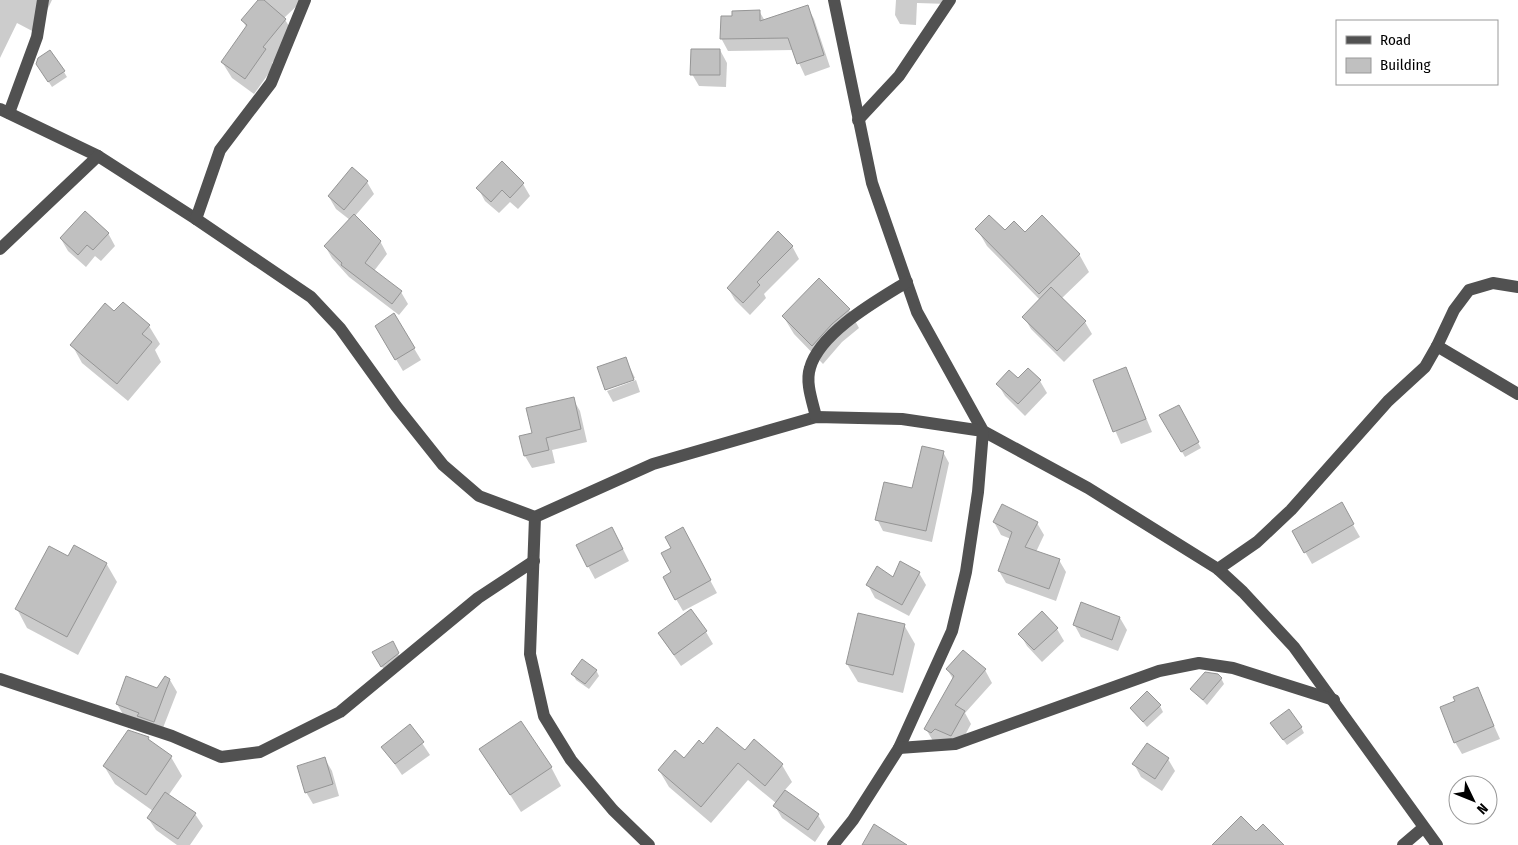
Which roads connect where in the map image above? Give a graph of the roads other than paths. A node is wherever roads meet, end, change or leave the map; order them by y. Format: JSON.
{"nodes":[{"id":1,"x":43,"y":0,"type":"edge"},
{"id":2,"x":305,"y":0,"type":"edge"},
{"id":3,"x":834,"y":0,"type":"edge"},
{"id":4,"x":950,"y":0,"type":"edge"},
{"id":5,"x":4,"y":111,"type":"edge"},
{"id":6,"x":858,"y":120,"type":"junction"},
{"id":7,"x":98,"y":156,"type":"junction"},
{"id":8,"x":196,"y":219,"type":"junction"},
{"id":9,"x":0,"y":249,"type":"edge"},
{"id":10,"x":907,"y":282,"type":"junction"},
{"id":11,"x":1518,"y":287,"type":"edge"},
{"id":12,"x":1437,"y":346,"type":"junction"},
{"id":13,"x":1518,"y":394,"type":"edge"},
{"id":14,"x":816,"y":418,"type":"junction"},
{"id":15,"x":983,"y":432,"type":"junction"},
{"id":16,"x":535,"y":517,"type":"junction"},
{"id":17,"x":534,"y":561,"type":"junction"},
{"id":18,"x":1218,"y":569,"type":"junction"},
{"id":19,"x":0,"y":679,"type":"edge"},
{"id":20,"x":1334,"y":700,"type":"junction"},
{"id":21,"x":899,"y":748,"type":"junction"},
{"id":22,"x":1422,"y":828,"type":"junction"},
{"id":23,"x":649,"y":845,"type":"edge"},
{"id":24,"x":833,"y":845,"type":"edge"},
{"id":25,"x":1402,"y":845,"type":"edge"},
{"id":26,"x":1437,"y":845,"type":"edge"}],
"edges":[{"from":1,"to":5,"type":"street"},
{"from":2,"to":8,"type":"street"},
{"from":3,"to":6,"type":"street"},
{"from":4,"to":6,"type":"street"},
{"from":5,"to":7,"type":"street"},
{"from":6,"to":10,"type":"street"},
{"from":7,"to":8,"type":"street"},
{"from":7,"to":9,"type":"street"},
{"from":8,"to":16,"type":"street"},
{"from":10,"to":14,"type":"street"},
{"from":10,"to":15,"type":"street"},
{"from":11,"to":12,"type":"street"},
{"from":12,"to":13,"type":"street"},
{"from":12,"to":18,"type":"street"},
{"from":14,"to":15,"type":"street"},
{"from":14,"to":16,"type":"street"},
{"from":15,"to":18,"type":"street"},
{"from":15,"to":21,"type":"street"},
{"from":16,"to":17,"type":"street"},
{"from":17,"to":19,"type":"street"},
{"from":17,"to":23,"type":"street"},
{"from":18,"to":20,"type":"street"},
{"from":20,"to":21,"type":"street"},
{"from":20,"to":22,"type":"street"},
{"from":21,"to":24,"type":"street"},
{"from":22,"to":25,"type":"street"},
{"from":22,"to":26,"type":"street"}]}
